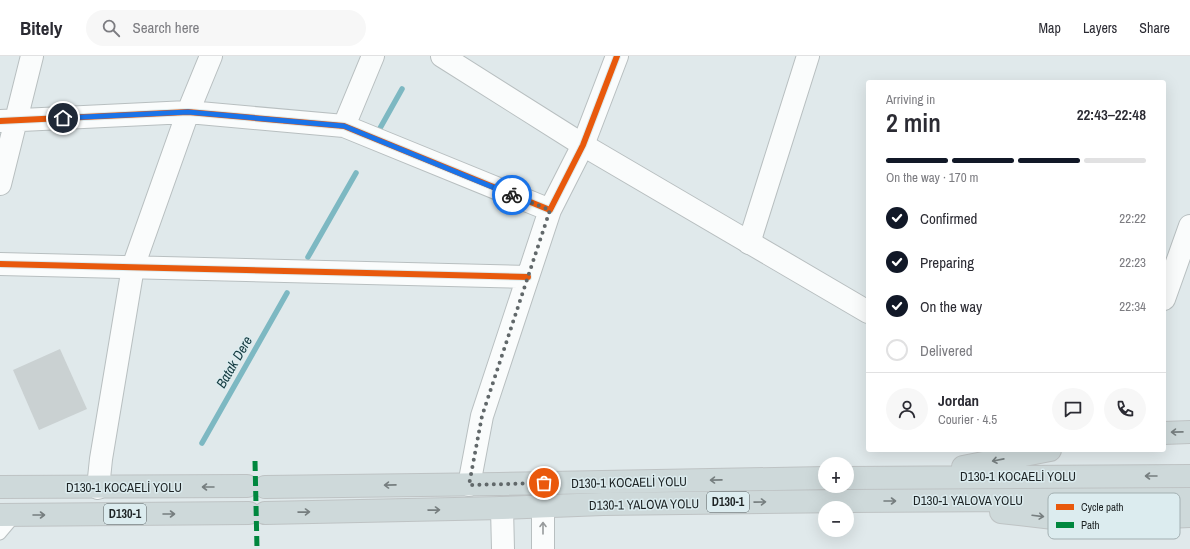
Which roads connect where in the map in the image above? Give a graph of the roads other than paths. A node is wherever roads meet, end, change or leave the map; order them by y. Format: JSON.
{"nodes":[{"id":1,"x":32,"y":56,"type":"edge"},
{"id":2,"x":211,"y":56,"type":"edge"},
{"id":3,"x":373,"y":56,"type":"edge"},
{"id":4,"x":442,"y":56,"type":"edge"},
{"id":5,"x":617,"y":56,"type":"edge"},
{"id":6,"x":808,"y":56,"type":"edge"},
{"id":7,"x":188,"y":112,"type":"junction"},
{"id":8,"x":8,"y":121,"type":"edge"},
{"id":9,"x":344,"y":126,"type":"junction"},
{"id":10,"x":583,"y":145,"type":"junction"},
{"id":11,"x":0,"y":184,"type":"edge"},
{"id":12,"x":550,"y":210,"type":"junction"},
{"id":13,"x":1190,"y":226,"type":"edge"},
{"id":14,"x":749,"y":243,"type":"junction"},
{"id":15,"x":0,"y":264,"type":"edge"},
{"id":16,"x":133,"y":267,"type":"junction"},
{"id":17,"x":528,"y":277,"type":"junction"},
{"id":18,"x":1166,"y":294,"type":"edge"},
{"id":19,"x":866,"y":311,"type":"edge"},
{"id":20,"x":1190,"y":432,"type":"edge"},
{"id":21,"x":1166,"y":433,"type":"edge"},
{"id":22,"x":1040,"y":452,"type":"edge"},
{"id":23,"x":1190,"y":476,"type":"edge"},
{"id":24,"x":911,"y":477,"type":"junction"},
{"id":25,"x":818,"y":478,"type":"edge"},
{"id":26,"x":854,"y":478,"type":"edge"},
{"id":27,"x":469,"y":485,"type":"junction"},
{"id":28,"x":0,"y":487,"type":"edge"},
{"id":29,"x":98,"y":488,"type":"junction"},
{"id":30,"x":1180,"y":499,"type":"edge"},
{"id":31,"x":1190,"y":499,"type":"edge"},
{"id":32,"x":1048,"y":500,"type":"edge"},
{"id":33,"x":916,"y":501,"type":"junction"},
{"id":34,"x":543,"y":507,"type":"junction"},
{"id":35,"x":502,"y":508,"type":"junction"},
{"id":36,"x":8,"y":515,"type":"edge"},
{"id":37,"x":1180,"y":516,"type":"edge"},
{"id":38,"x":1190,"y":516,"type":"edge"},
{"id":39,"x":1048,"y":517,"type":"edge"},
{"id":40,"x":0,"y":534,"type":"edge"},
{"id":41,"x":503,"y":549,"type":"edge"},
{"id":42,"x":543,"y":549,"type":"edge"}],
"edges":[{"from":1,"to":8,"type":"street"},
{"from":2,"to":7,"type":"street"},
{"from":3,"to":9,"type":"street"},
{"from":4,"to":10,"type":"street"},
{"from":5,"to":10,"type":"street"},
{"from":6,"to":14,"type":"street"},
{"from":7,"to":8,"type":"street"},
{"from":7,"to":9,"type":"street"},
{"from":7,"to":16,"type":"street"},
{"from":8,"to":11,"type":"street"},
{"from":9,"to":12,"type":"street"},
{"from":10,"to":12,"type":"street"},
{"from":10,"to":14,"type":"street"},
{"from":12,"to":17,"type":"street"},
{"from":13,"to":18,"type":"street"},
{"from":14,"to":19,"type":"street"},
{"from":15,"to":16,"type":"street"},
{"from":16,"to":17,"type":"street"},
{"from":16,"to":29,"type":"street"},
{"from":17,"to":27,"type":"street"},
{"from":20,"to":21,"type":"highway","one_way":true},
{"from":22,"to":24,"type":"highway","one_way":true},
{"from":23,"to":24,"type":"highway","name":"D130-1 KOCAELİ YOLU","one_way":true},
{"from":24,"to":26,"type":"highway","name":"D130-1 KOCAELİ YOLU"},
{"from":25,"to":27,"type":"highway","name":"D130-1 KOCAELİ YOLU","number":"D130-1","one_way":true},
{"from":27,"to":29,"type":"highway","name":"D130-1 KOCAELİ YOLU","number":"D130-1","one_way":true},
{"from":28,"to":29,"type":"highway","name":"D130-1 KOCAELİ YOLU","number":"D130-1"},
{"from":30,"to":31,"type":"highway","name":"D130-1 YALOVA YOLU","number":"D130-1"},
{"from":32,"to":33,"type":"highway","name":"D130-1 YALOVA YOLU","number":"D130-1"},
{"from":34,"to":33,"type":"highway","name":"D130-1 YALOVA YOLU","number":"D130-1","one_way":true},
{"from":33,"to":39,"type":"highway","one_way":true},
{"from":34,"to":35,"type":"highway","name":"D130-1 YALOVA YOLU","number":"D130-1"},
{"from":42,"to":34,"type":"street","one_way":true},
{"from":36,"to":35,"type":"highway","name":"D130-1 YALOVA YOLU","number":"D130-1","one_way":true},
{"from":35,"to":41,"type":"street"},
{"from":36,"to":40,"type":"lane"},
{"from":37,"to":38,"type":"highway","one_way":true}]}
